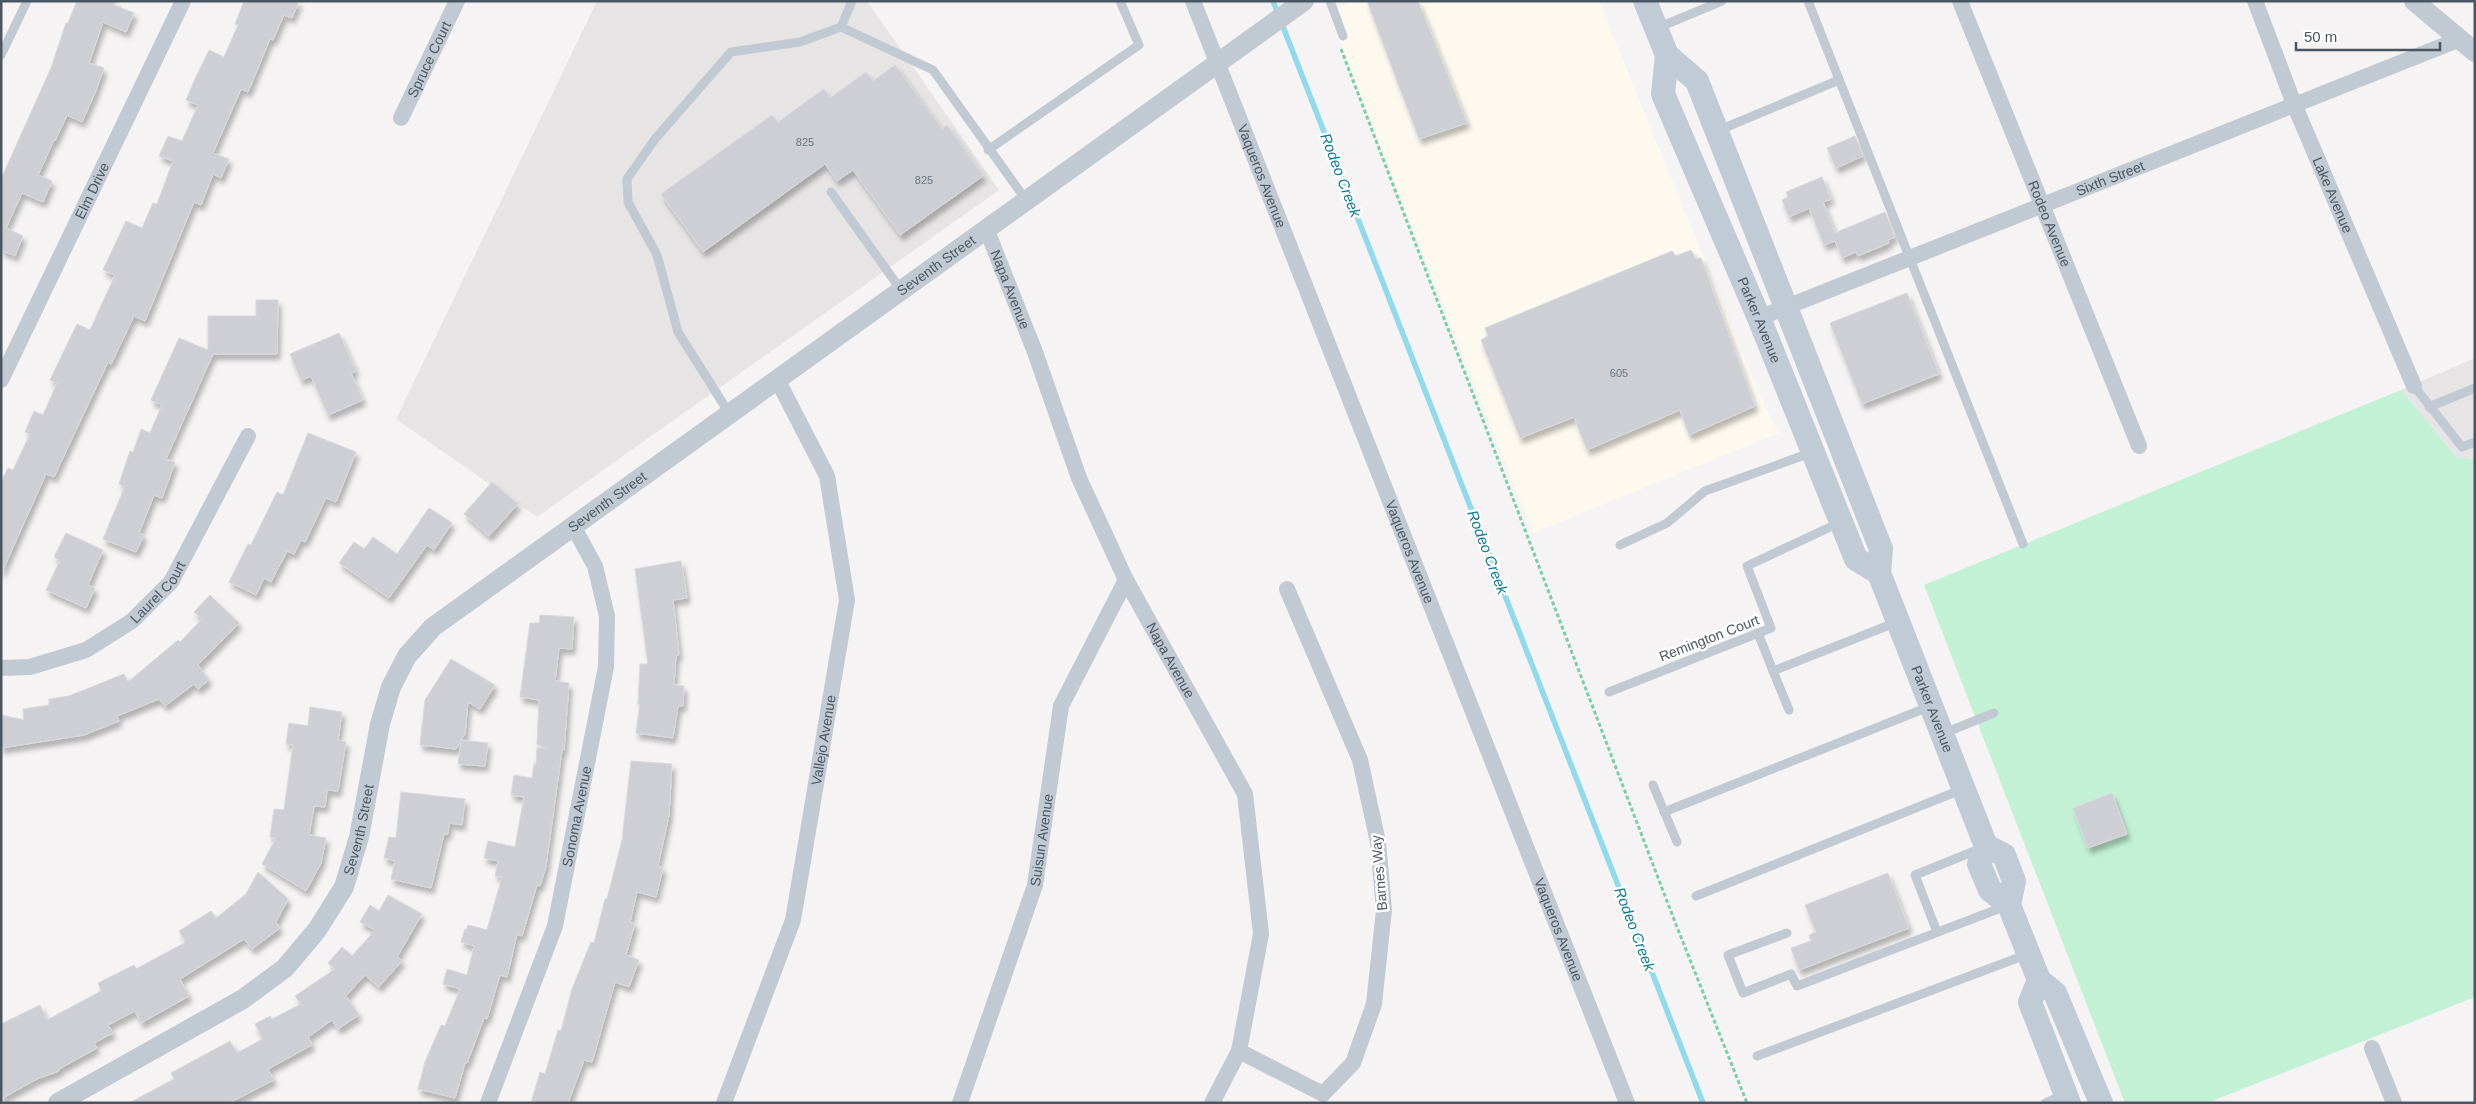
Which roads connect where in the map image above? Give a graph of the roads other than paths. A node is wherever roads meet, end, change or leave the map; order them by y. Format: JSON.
{"nodes":[{"id":1,"x":27,"y":1,"type":"edge"},
{"id":2,"x":183,"y":1,"type":"edge"},
{"id":3,"x":457,"y":1,"type":"edge"},
{"id":4,"x":852,"y":1,"type":"edge"},
{"id":5,"x":1120,"y":1,"type":"edge"},
{"id":6,"x":1193,"y":1,"type":"edge"},
{"id":7,"x":1304,"y":1,"type":"edge"},
{"id":8,"x":1330,"y":1,"type":"edge"},
{"id":9,"x":1645,"y":1,"type":"edge"},
{"id":10,"x":1722,"y":1,"type":"edge"},
{"id":11,"x":1808,"y":1,"type":"edge"},
{"id":12,"x":1960,"y":1,"type":"edge"},
{"id":13,"x":2255,"y":1,"type":"edge"},
{"id":14,"x":2414,"y":1,"type":"edge"},
{"id":15,"x":841,"y":27,"type":"junction"},
{"id":16,"x":1656,"y":28,"type":"junction"},
{"id":17,"x":1343,"y":36,"type":"dead end"},
{"id":18,"x":2468,"y":45,"type":"edge"},
{"id":19,"x":1,"y":55,"type":"edge"},
{"id":20,"x":1667,"y":55,"type":"junction"},
{"id":21,"x":1218,"y":62,"type":"junction"},
{"id":22,"x":1839,"y":80,"type":"junction"},
{"id":23,"x":2294,"y":104,"type":"junction"},
{"id":24,"x":400,"y":118,"type":"dead end"},
{"id":25,"x":1717,"y":131,"type":"junction"},
{"id":26,"x":988,"y":150,"type":"junction"},
{"id":27,"x":831,"y":192,"type":"dead end"},
{"id":28,"x":1026,"y":200,"type":"junction"},
{"id":29,"x":2042,"y":205,"type":"junction"},
{"id":30,"x":986,"y":228,"type":"junction"},
{"id":31,"x":1909,"y":258,"type":"junction"},
{"id":32,"x":901,"y":290,"type":"junction"},
{"id":33,"x":1786,"y":306,"type":"junction"},
{"id":34,"x":1759,"y":318,"type":"junction"},
{"id":35,"x":778,"y":379,"type":"junction"},
{"id":36,"x":1,"y":380,"type":"edge"},
{"id":37,"x":2414,"y":386,"type":"joint"},
{"id":38,"x":2475,"y":388,"type":"edge"},
{"id":39,"x":2429,"y":407,"type":"junction"},
{"id":40,"x":730,"y":413,"type":"junction"},
{"id":41,"x":248,"y":436,"type":"dead end"},
{"id":42,"x":2475,"y":442,"type":"edge"},
{"id":43,"x":2139,"y":446,"type":"dead end"},
{"id":44,"x":1813,"y":452,"type":"junction"},
{"id":45,"x":1841,"y":522,"type":"junction"},
{"id":46,"x":573,"y":526,"type":"junction"},
{"id":47,"x":2023,"y":544,"type":"dead end"},
{"id":48,"x":1620,"y":546,"type":"dead end"},
{"id":49,"x":1879,"y":573,"type":"junction"},
{"id":50,"x":1126,"y":580,"type":"junction"},
{"id":51,"x":1287,"y":589,"type":"dead end"},
{"id":52,"x":1898,"y":622,"type":"junction"},
{"id":53,"x":1758,"y":633,"type":"junction"},
{"id":54,"x":1,"y":668,"type":"edge"},
{"id":55,"x":1773,"y":671,"type":"junction"},
{"id":56,"x":1609,"y":692,"type":"dead end"},
{"id":57,"x":1931,"y":706,"type":"junction"},
{"id":58,"x":1788,"y":710,"type":"dead end"},
{"id":59,"x":1994,"y":713,"type":"dead end"},
{"id":60,"x":1942,"y":734,"type":"junction"},
{"id":61,"x":1652,"y":785,"type":"dead end"},
{"id":62,"x":1963,"y":789,"type":"junction"},
{"id":63,"x":1664,"y":812,"type":"junction"},
{"id":64,"x":1677,"y":842,"type":"dead end"},
{"id":65,"x":1986,"y":846,"type":"junction"},
{"id":66,"x":1696,"y":896,"type":"dead end"},
{"id":67,"x":2009,"y":905,"type":"junction"},
{"id":68,"x":1787,"y":932,"type":"dead end"},
{"id":69,"x":1936,"y":932,"type":"junction"},
{"id":70,"x":2028,"y":954,"type":"junction"},
{"id":71,"x":2038,"y":980,"type":"junction"},
{"id":72,"x":2372,"y":1048,"type":"dead end"},
{"id":73,"x":1239,"y":1051,"type":"junction"},
{"id":74,"x":1756,"y":1056,"type":"dead end"},
{"id":75,"x":2060,"y":1100,"type":"edge"},
{"id":76,"x":58,"y":1103,"type":"edge"},
{"id":77,"x":488,"y":1103,"type":"edge"},
{"id":78,"x":724,"y":1103,"type":"edge"},
{"id":79,"x":960,"y":1103,"type":"edge"},
{"id":80,"x":1212,"y":1103,"type":"edge"},
{"id":81,"x":1627,"y":1103,"type":"edge"},
{"id":82,"x":2101,"y":1103,"type":"edge"},
{"id":83,"x":2394,"y":1103,"type":"edge"}],
"edges":[{"from":1,"to":19,"type":"lane"},
{"from":2,"to":36,"type":"street","name":"Elm Drive"},
{"from":3,"to":24,"type":"street","name":"Spruce Court"},
{"from":4,"to":15,"type":"lane"},
{"from":5,"to":26,"type":"lane"},
{"from":6,"to":21,"type":"street","name":"Vaqueros Avenue"},
{"from":7,"to":21,"type":"street","name":"Seventh Street"},
{"from":8,"to":17,"type":"lane"},
{"from":9,"to":16,"type":"main road","name":"Parker Avenue"},
{"from":10,"to":16,"type":"lane"},
{"from":11,"to":22,"type":"lane"},
{"from":12,"to":29,"type":"street","name":"Rodeo Avenue"},
{"from":13,"to":23,"type":"street","name":"Lake Avenue"},
{"from":14,"to":18,"type":"street"},
{"from":15,"to":26,"type":"lane"},
{"from":15,"to":40,"type":"lane"},
{"from":16,"to":20,"type":"main road","name":"Parker Avenue"},
{"from":18,"to":23,"type":"street","name":"Sixth Street"},
{"from":20,"to":25,"type":"main road","name":"Parker Avenue"},
{"from":20,"to":34,"type":"main road","name":"Parker Avenue"},
{"from":21,"to":28,"type":"street","name":"Seventh Street"},
{"from":21,"to":81,"type":"street","name":"Vaqueros Avenue"},
{"from":22,"to":25,"type":"lane"},
{"from":22,"to":31,"type":"lane"},
{"from":23,"to":29,"type":"street","name":"Sixth Street"},
{"from":23,"to":37,"type":"street","name":"Lake Avenue"},
{"from":25,"to":33,"type":"main road","name":"Parker Avenue"},
{"from":26,"to":28,"type":"lane"},
{"from":27,"to":32,"type":"lane"},
{"from":28,"to":30,"type":"street","name":"Seventh Street"},
{"from":29,"to":31,"type":"street","name":"Sixth Street"},
{"from":29,"to":43,"type":"street","name":"Rodeo Avenue"},
{"from":30,"to":32,"type":"street","name":"Seventh Street"},
{"from":30,"to":50,"type":"street","name":"Napa Avenue"},
{"from":31,"to":33,"type":"street","name":"Sixth Street"},
{"from":31,"to":47,"type":"lane"},
{"from":32,"to":35,"type":"street","name":"Seventh Street"},
{"from":33,"to":34,"type":"street","name":"Sixth Street"},
{"from":33,"to":49,"type":"main road","name":"Parker Avenue"},
{"from":34,"to":44,"type":"main road","name":"Parker Avenue"},
{"from":35,"to":40,"type":"street","name":"Seventh Street"},
{"from":35,"to":78,"type":"street","name":"Vallejo Avenue"},
{"from":37,"to":39,"type":"lane"},
{"from":38,"to":39,"type":"lane"},
{"from":39,"to":42,"type":"lane"},
{"from":40,"to":46,"type":"street","name":"Seventh Street"},
{"from":41,"to":54,"type":"street","name":"Laurel Court"},
{"from":44,"to":45,"type":"main road","name":"Parker Avenue"},
{"from":44,"to":48,"type":"lane"},
{"from":45,"to":49,"type":"main road","name":"Parker Avenue"},
{"from":45,"to":53,"type":"lane","name":"Remington Court"},
{"from":46,"to":76,"type":"street","name":"Seventh Street"},
{"from":46,"to":77,"type":"street","name":"Sonoma Avenue"},
{"from":49,"to":52,"type":"main road","name":"Parker Avenue"},
{"from":50,"to":73,"type":"street","name":"Napa Avenue"},
{"from":50,"to":79,"type":"street","name":"Suisun Avenue"},
{"from":51,"to":73,"type":"street","name":"Barnes Way"},
{"from":52,"to":55,"type":"lane"},
{"from":52,"to":57,"type":"main road","name":"Parker Avenue"},
{"from":53,"to":55,"type":"lane"},
{"from":53,"to":56,"type":"lane","name":"Remington Court"},
{"from":55,"to":58,"type":"lane"},
{"from":57,"to":60,"type":"main road","name":"Parker Avenue"},
{"from":57,"to":63,"type":"lane"},
{"from":59,"to":60,"type":"lane"},
{"from":60,"to":62,"type":"main road","name":"Parker Avenue"},
{"from":61,"to":63,"type":"lane"},
{"from":62,"to":65,"type":"main road","name":"Parker Avenue"},
{"from":62,"to":66,"type":"lane"},
{"from":63,"to":64,"type":"lane"},
{"from":65,"to":67,"type":"main road"},
{"from":65,"to":69,"type":"lane"},
{"from":67,"to":69,"type":"lane"},
{"from":67,"to":70,"type":"main road"},
{"from":68,"to":69,"type":"lane"},
{"from":70,"to":71,"type":"main road"},
{"from":70,"to":74,"type":"lane"},
{"from":71,"to":75,"type":"main road"},
{"from":71,"to":82,"type":"main road"},
{"from":72,"to":83,"type":"street"},
{"from":73,"to":80,"type":"street","name":"Napa Avenue"}]}
